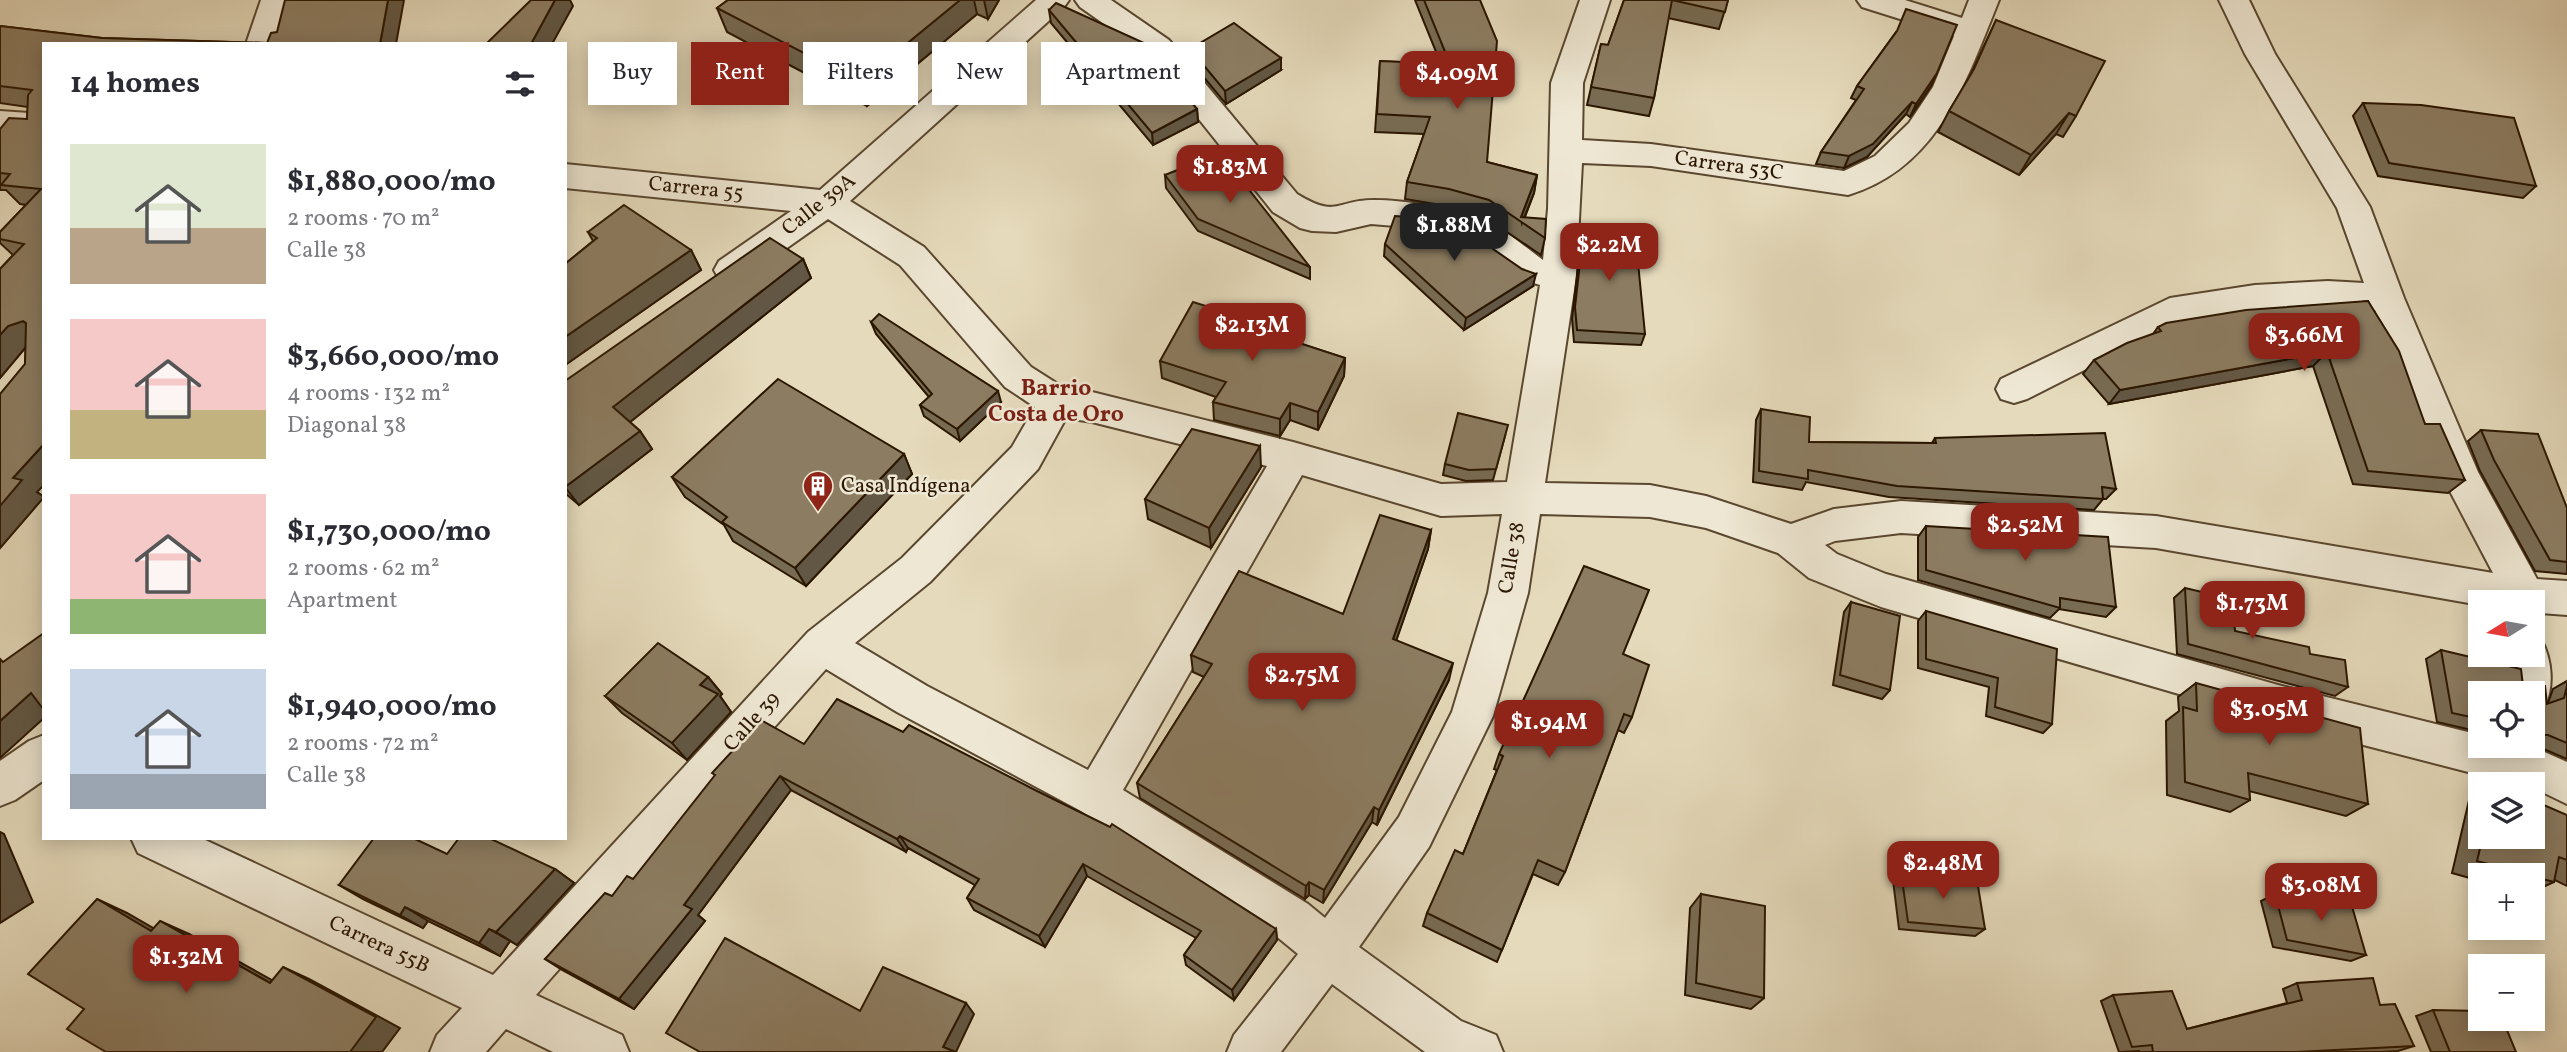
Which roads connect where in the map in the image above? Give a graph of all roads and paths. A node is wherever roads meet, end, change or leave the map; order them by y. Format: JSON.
{"nodes":[{"id":1,"x":276,"y":0,"type":"edge"},
{"id":2,"x":1054,"y":0,"type":"edge"},
{"id":3,"x":1090,"y":0,"type":"edge"},
{"id":4,"x":1595,"y":0,"type":"edge"},
{"id":5,"x":1872,"y":0,"type":"edge"},
{"id":6,"x":1984,"y":0,"type":"edge"},
{"id":7,"x":2234,"y":0,"type":"edge"},
{"id":8,"x":1970,"y":31,"type":"junction"},
{"id":9,"x":262,"y":42,"type":"edge"},
{"id":10,"x":0,"y":122,"type":"edge"},
{"id":11,"x":42,"y":125,"type":"edge"},
{"id":12,"x":1566,"y":151,"type":"junction"},
{"id":13,"x":567,"y":176,"type":"edge"},
{"id":14,"x":827,"y":203,"type":"junction"},
{"id":15,"x":1559,"y":278,"type":"junction"},
{"id":16,"x":702,"y":291,"type":"edge"},
{"id":17,"x":2387,"y":298,"type":"junction"},
{"id":18,"x":2014,"y":388,"type":"dead end"},
{"id":19,"x":1056,"y":402,"type":"junction"},
{"id":20,"x":1293,"y":457,"type":"junction"},
{"id":21,"x":1522,"y":498,"type":"junction"},
{"id":22,"x":1791,"y":541,"type":"junction"},
{"id":23,"x":2477,"y":590,"type":"edge"},
{"id":24,"x":2520,"y":590,"type":"edge"},
{"id":25,"x":2567,"y":598,"type":"edge"},
{"id":26,"x":2545,"y":599,"type":"edge"},
{"id":27,"x":822,"y":645,"type":"junction"},
{"id":28,"x":2544,"y":762,"type":"edge"},
{"id":29,"x":1096,"y":797,"type":"junction"},
{"id":30,"x":157,"y":840,"type":"edge"},
{"id":31,"x":1330,"y":950,"type":"junction"},
{"id":32,"x":500,"y":1002,"type":"junction"},
{"id":33,"x":454,"y":1052,"type":"edge"},
{"id":34,"x":605,"y":1052,"type":"edge"},
{"id":35,"x":1251,"y":1052,"type":"edge"},
{"id":36,"x":1479,"y":1052,"type":"edge"}],
"edges":[{"from":1,"to":9,"type":"street"},
{"from":2,"to":14,"type":"street","name":"Calle 39A"},
{"from":3,"to":15,"type":"street"},
{"from":4,"to":12,"type":"street","name":"Calle 38"},
{"from":5,"to":8,"type":"street"},
{"from":6,"to":8,"type":"street","name":"Carrera 53C"},
{"from":7,"to":17,"type":"street"},
{"from":8,"to":12,"type":"street","name":"Carrera 53C"},
{"from":10,"to":11,"type":"street"},
{"from":12,"to":15,"type":"street","name":"Calle 38"},
{"from":13,"to":14,"type":"street","name":"Carrera 55"},
{"from":14,"to":16,"type":"street","name":"Calle 39A"},
{"from":14,"to":19,"type":"street"},
{"from":15,"to":21,"type":"street","name":"Calle 38"},
{"from":17,"to":18,"type":"street"},
{"from":17,"to":24,"type":"street"},
{"from":19,"to":20,"type":"street"},
{"from":19,"to":27,"type":"street","name":"Calle 39"},
{"from":20,"to":21,"type":"street"},
{"from":20,"to":29,"type":"street"},
{"from":21,"to":22,"type":"street"},
{"from":21,"to":31,"type":"street","name":"Calle 38"},
{"from":22,"to":23,"type":"street"},
{"from":22,"to":28,"type":"street"},
{"from":25,"to":26,"type":"street"},
{"from":27,"to":29,"type":"street"},
{"from":27,"to":32,"type":"street","name":"Calle 39"},
{"from":29,"to":31,"type":"street"},
{"from":30,"to":32,"type":"street","name":"Carrera 55B"},
{"from":31,"to":35,"type":"street","name":"Calle 38"},
{"from":31,"to":36,"type":"street"},
{"from":32,"to":33,"type":"street","name":"Calle 39"},
{"from":32,"to":34,"type":"street","name":"Carrera 55B"}]}
